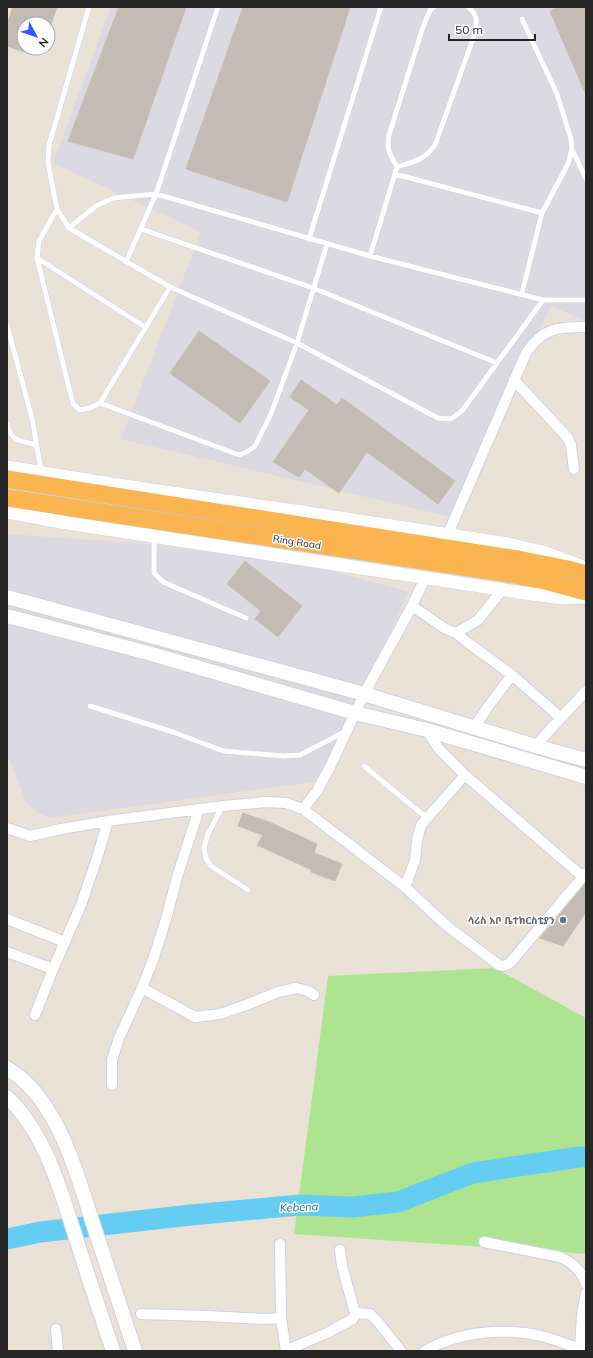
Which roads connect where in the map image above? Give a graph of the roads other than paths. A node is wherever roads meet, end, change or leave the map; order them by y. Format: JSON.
{"nodes":[{"id":1,"x":90,"y":7,"type":"edge"},
{"id":2,"x":218,"y":7,"type":"edge"},
{"id":3,"x":381,"y":7,"type":"edge"},
{"id":4,"x":434,"y":7,"type":"edge"},
{"id":5,"x":468,"y":7,"type":"edge"},
{"id":6,"x":522,"y":19,"type":"dead end"},
{"id":7,"x":572,"y":149,"type":"junction"},
{"id":8,"x":397,"y":167,"type":"junction"},
{"id":9,"x":395,"y":174,"type":"junction"},
{"id":10,"x":586,"y":179,"type":"edge"},
{"id":11,"x":156,"y":194,"type":"junction"},
{"id":12,"x":57,"y":209,"type":"junction"},
{"id":13,"x":542,"y":213,"type":"junction"},
{"id":14,"x":69,"y":228,"type":"junction"},
{"id":15,"x":141,"y":229,"type":"junction"},
{"id":16,"x":309,"y":239,"type":"junction"},
{"id":17,"x":327,"y":244,"type":"junction"},
{"id":18,"x":370,"y":256,"type":"junction"},
{"id":19,"x":37,"y":258,"type":"junction"},
{"id":20,"x":126,"y":262,"type":"junction"},
{"id":21,"x":170,"y":287,"type":"junction"},
{"id":22,"x":313,"y":288,"type":"junction"},
{"id":23,"x":522,"y":293,"type":"junction"},
{"id":24,"x":543,"y":300,"type":"junction"},
{"id":25,"x":586,"y":300,"type":"edge"},
{"id":26,"x":7,"y":326,"type":"edge"},
{"id":27,"x":145,"y":327,"type":"junction"},
{"id":28,"x":586,"y":327,"type":"edge"},
{"id":29,"x":297,"y":343,"type":"junction"},
{"id":30,"x":497,"y":363,"type":"junction"},
{"id":31,"x":514,"y":380,"type":"junction"},
{"id":32,"x":100,"y":403,"type":"junction"},
{"id":33,"x":7,"y":424,"type":"edge"},
{"id":34,"x":36,"y":444,"type":"junction"},
{"id":35,"x":7,"y":467,"type":"edge"},
{"id":36,"x":574,"y":469,"type":"dead end"},
{"id":37,"x":41,"y":472,"type":"junction"},
{"id":38,"x":7,"y":479,"type":"edge"},
{"id":39,"x":7,"y":498,"type":"edge"},
{"id":40,"x":7,"y":512,"type":"edge"},
{"id":41,"x":448,"y":534,"type":"junction"},
{"id":42,"x":154,"y":536,"type":"junction"},
{"id":43,"x":586,"y":569,"type":"edge"},
{"id":44,"x":586,"y":574,"type":"edge"},
{"id":45,"x":425,"y":578,"type":"junction"},
{"id":46,"x":503,"y":589,"type":"junction"},
{"id":47,"x":586,"y":592,"type":"edge"},
{"id":48,"x":7,"y":596,"type":"edge"},
{"id":49,"x":586,"y":597,"type":"edge"},
{"id":50,"x":412,"y":606,"type":"junction"},
{"id":51,"x":7,"y":616,"type":"edge"},
{"id":52,"x":246,"y":618,"type":"dead end"},
{"id":53,"x":456,"y":632,"type":"junction"},
{"id":54,"x":512,"y":675,"type":"junction"},
{"id":55,"x":586,"y":690,"type":"edge"},
{"id":56,"x":364,"y":694,"type":"junction"},
{"id":57,"x":90,"y":706,"type":"dead end"},
{"id":58,"x":355,"y":713,"type":"junction"},
{"id":59,"x":561,"y":718,"type":"junction"},
{"id":60,"x":474,"y":728,"type":"junction"},
{"id":61,"x":347,"y":730,"type":"junction"},
{"id":62,"x":427,"y":730,"type":"junction"},
{"id":63,"x":535,"y":746,"type":"junction"},
{"id":64,"x":586,"y":760,"type":"edge"},
{"id":65,"x":364,"y":766,"type":"dead end"},
{"id":66,"x":465,"y":775,"type":"junction"},
{"id":67,"x":586,"y":778,"type":"edge"},
{"id":68,"x":223,"y":806,"type":"junction"},
{"id":69,"x":303,"y":808,"type":"junction"},
{"id":70,"x":199,"y":809,"type":"junction"},
{"id":71,"x":427,"y":818,"type":"junction"},
{"id":72,"x":108,"y":821,"type":"junction"},
{"id":73,"x":7,"y":828,"type":"edge"},
{"id":74,"x":584,"y":875,"type":"edge"},
{"id":75,"x":405,"y":887,"type":"junction"},
{"id":76,"x":248,"y":890,"type":"dead end"},
{"id":77,"x":7,"y":919,"type":"edge"},
{"id":78,"x":65,"y":942,"type":"junction"},
{"id":79,"x":7,"y":952,"type":"edge"},
{"id":80,"x":53,"y":969,"type":"junction"},
{"id":81,"x":142,"y":988,"type":"junction"},
{"id":82,"x":314,"y":995,"type":"dead end"},
{"id":83,"x":35,"y":1015,"type":"dead end"},
{"id":84,"x":7,"y":1068,"type":"edge"},
{"id":85,"x":112,"y":1085,"type":"dead end"},
{"id":86,"x":7,"y":1097,"type":"edge"},
{"id":87,"x":484,"y":1242,"type":"dead end"},
{"id":88,"x":280,"y":1244,"type":"dead end"},
{"id":89,"x":340,"y":1250,"type":"dead end"},
{"id":90,"x":586,"y":1284,"type":"edge"},
{"id":91,"x":586,"y":1293,"type":"edge"},
{"id":92,"x":355,"y":1313,"type":"junction"},
{"id":93,"x":141,"y":1314,"type":"dead end"},
{"id":94,"x":281,"y":1318,"type":"junction"},
{"id":95,"x":56,"y":1330,"type":"dead end"},
{"id":96,"x":580,"y":1350,"type":"edge"},
{"id":97,"x":58,"y":1351,"type":"edge"},
{"id":98,"x":113,"y":1351,"type":"edge"},
{"id":99,"x":135,"y":1351,"type":"edge"},
{"id":100,"x":286,"y":1351,"type":"edge"},
{"id":101,"x":401,"y":1351,"type":"edge"},
{"id":102,"x":425,"y":1351,"type":"edge"}],
"edges":[{"from":1,"to":12,"type":"lane"},
{"from":2,"to":11,"type":"lane"},
{"from":3,"to":16,"type":"lane"},
{"from":4,"to":8,"type":"lane"},
{"from":5,"to":8,"type":"lane"},
{"from":6,"to":7,"type":"lane"},
{"from":7,"to":10,"type":"lane"},
{"from":7,"to":13,"type":"lane"},
{"from":8,"to":9,"type":"lane"},
{"from":9,"to":13,"type":"lane"},
{"from":9,"to":18,"type":"lane"},
{"from":11,"to":14,"type":"lane"},
{"from":11,"to":15,"type":"lane"},
{"from":11,"to":16,"type":"lane"},
{"from":12,"to":14,"type":"lane"},
{"from":12,"to":19,"type":"lane"},
{"from":13,"to":23,"type":"lane"},
{"from":14,"to":20,"type":"lane"},
{"from":15,"to":20,"type":"lane"},
{"from":15,"to":22,"type":"lane"},
{"from":16,"to":17,"type":"lane"},
{"from":17,"to":18,"type":"lane"},
{"from":17,"to":22,"type":"lane"},
{"from":18,"to":23,"type":"lane"},
{"from":19,"to":27,"type":"lane"},
{"from":19,"to":32,"type":"lane"},
{"from":20,"to":21,"type":"lane"},
{"from":21,"to":27,"type":"lane"},
{"from":21,"to":29,"type":"lane"},
{"from":22,"to":29,"type":"lane"},
{"from":22,"to":30,"type":"lane"},
{"from":23,"to":24,"type":"lane"},
{"from":24,"to":25,"type":"lane"},
{"from":24,"to":30,"type":"lane"},
{"from":26,"to":34,"type":"lane"},
{"from":27,"to":32,"type":"lane"},
{"from":28,"to":31,"type":"street"},
{"from":29,"to":30,"type":"lane"},
{"from":29,"to":32,"type":"lane"},
{"from":31,"to":36,"type":"street"},
{"from":31,"to":41,"type":"street"},
{"from":33,"to":34,"type":"lane"},
{"from":34,"to":37,"type":"lane"},
{"from":35,"to":37,"type":"street"},
{"from":37,"to":41,"type":"street"},
{"from":38,"to":44,"type":"highway","name":"Ring Road"},
{"from":39,"to":47,"type":"highway","name":"Ring Road"},
{"from":40,"to":42,"type":"street"},
{"from":41,"to":43,"type":"street"},
{"from":42,"to":45,"type":"street"},
{"from":42,"to":52,"type":"lane"},
{"from":45,"to":46,"type":"street"},
{"from":45,"to":50,"type":"street"},
{"from":46,"to":49,"type":"street"},
{"from":46,"to":53,"type":"street"},
{"from":48,"to":56,"type":"main road"},
{"from":50,"to":53,"type":"street"},
{"from":50,"to":56,"type":"street"},
{"from":51,"to":58,"type":"main road"},
{"from":53,"to":54,"type":"street"},
{"from":54,"to":59,"type":"street"},
{"from":54,"to":60,"type":"street"},
{"from":55,"to":59,"type":"street"},
{"from":56,"to":58,"type":"street"},
{"from":56,"to":60,"type":"main road"},
{"from":57,"to":61,"type":"lane"},
{"from":58,"to":61,"type":"street"},
{"from":58,"to":62,"type":"main road"},
{"from":59,"to":63,"type":"street"},
{"from":60,"to":63,"type":"main road"},
{"from":61,"to":69,"type":"street"},
{"from":62,"to":66,"type":"street"},
{"from":62,"to":67,"type":"main road"},
{"from":63,"to":64,"type":"main road"},
{"from":65,"to":71,"type":"lane"},
{"from":66,"to":71,"type":"street"},
{"from":66,"to":74,"type":"street"},
{"from":68,"to":69,"type":"street"},
{"from":68,"to":70,"type":"street"},
{"from":68,"to":76,"type":"lane"},
{"from":69,"to":75,"type":"street"},
{"from":70,"to":72,"type":"street"},
{"from":70,"to":81,"type":"street"},
{"from":71,"to":75,"type":"street"},
{"from":72,"to":73,"type":"street"},
{"from":72,"to":78,"type":"street"},
{"from":74,"to":75,"type":"street"},
{"from":77,"to":78,"type":"street"},
{"from":78,"to":80,"type":"street"},
{"from":79,"to":80,"type":"street"},
{"from":80,"to":83,"type":"street"},
{"from":81,"to":82,"type":"street"},
{"from":81,"to":85,"type":"street"},
{"from":84,"to":99,"type":"main road"},
{"from":86,"to":98,"type":"main road"},
{"from":87,"to":90,"type":"street"},
{"from":88,"to":94,"type":"street"},
{"from":89,"to":92,"type":"street"},
{"from":91,"to":96,"type":"street"},
{"from":92,"to":100,"type":"street"},
{"from":92,"to":101,"type":"street"},
{"from":93,"to":94,"type":"street"},
{"from":94,"to":100,"type":"street"},
{"from":95,"to":97,"type":"street"},
{"from":96,"to":102,"type":"street"}]}
